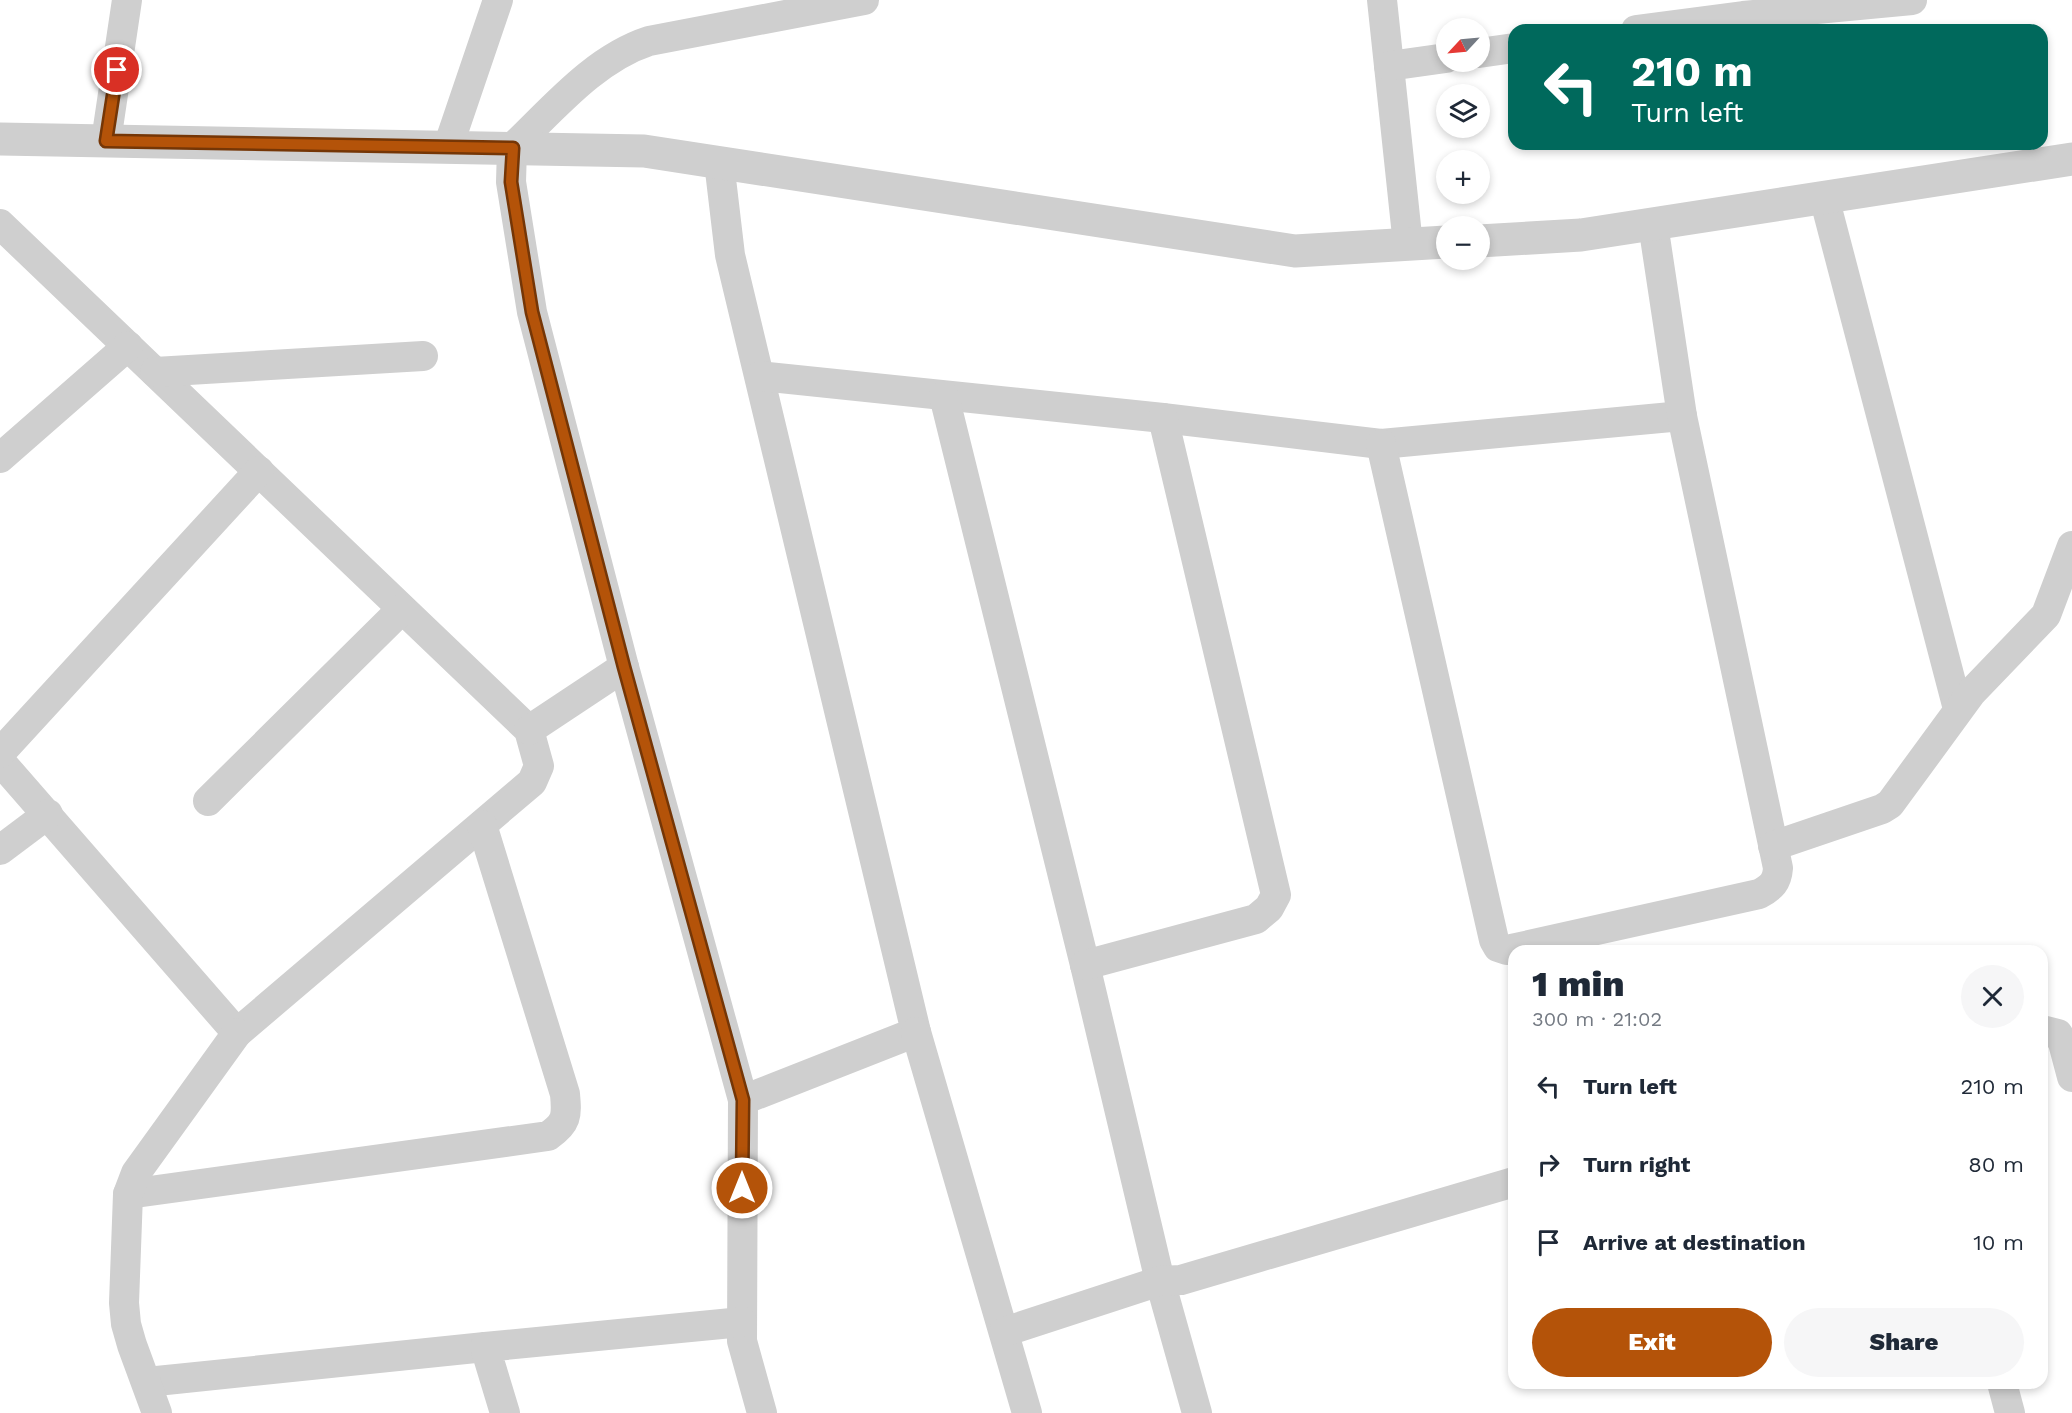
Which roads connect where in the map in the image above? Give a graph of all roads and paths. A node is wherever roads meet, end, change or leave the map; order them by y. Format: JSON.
{"nodes":[{"id":1,"x":127,"y":0,"type":"edge"},
{"id":2,"x":498,"y":0,"type":"edge"},
{"id":3,"x":864,"y":0,"type":"edge"},
{"id":4,"x":1382,"y":0,"type":"edge"},
{"id":5,"x":1912,"y":0,"type":"edge"},
{"id":6,"x":1682,"y":24,"type":"edge"},
{"id":7,"x":1508,"y":49,"type":"edge"},
{"id":8,"x":1490,"y":51,"type":"edge"},
{"id":9,"x":1436,"y":59,"type":"edge"},
{"id":10,"x":1389,"y":66,"type":"junction"},
{"id":11,"x":0,"y":139,"type":"edge"},
{"id":12,"x":106,"y":141,"type":"junction"},
{"id":13,"x":448,"y":147,"type":"junction"},
{"id":14,"x":513,"y":148,"type":"junction"},
{"id":15,"x":2072,"y":159,"type":"edge"},
{"id":16,"x":719,"y":162,"type":"junction"},
{"id":17,"x":1824,"y":197,"type":"junction"},
{"id":18,"x":0,"y":224,"type":"edge"},
{"id":19,"x":1653,"y":224,"type":"junction"},
{"id":20,"x":1490,"y":240,"type":"edge"},
{"id":21,"x":1436,"y":243,"type":"edge"},
{"id":22,"x":1408,"y":244,"type":"junction"},
{"id":23,"x":128,"y":346,"type":"junction"},
{"id":24,"x":423,"y":356,"type":"dead end"},
{"id":25,"x":155,"y":372,"type":"junction"},
{"id":26,"x":760,"y":376,"type":"junction"},
{"id":27,"x":944,"y":396,"type":"junction"},
{"id":28,"x":1682,"y":416,"type":"junction"},
{"id":29,"x":1163,"y":418,"type":"junction"},
{"id":30,"x":1381,"y":444,"type":"junction"},
{"id":31,"x":0,"y":458,"type":"edge"},
{"id":32,"x":259,"y":471,"type":"junction"},
{"id":33,"x":2072,"y":546,"type":"edge"},
{"id":34,"x":402,"y":609,"type":"junction"},
{"id":35,"x":624,"y":667,"type":"junction"},
{"id":36,"x":1958,"y":709,"type":"junction"},
{"id":37,"x":529,"y":730,"type":"junction"},
{"id":38,"x":0,"y":753,"type":"edge"},
{"id":39,"x":0,"y":761,"type":"edge"},
{"id":40,"x":208,"y":801,"type":"dead end"},
{"id":41,"x":48,"y":814,"type":"junction"},
{"id":42,"x":482,"y":825,"type":"junction"},
{"id":43,"x":1773,"y":846,"type":"junction"},
{"id":44,"x":0,"y":850,"type":"edge"},
{"id":45,"x":1530,"y":945,"type":"edge"},
{"id":46,"x":1508,"y":950,"type":"edge"},
{"id":47,"x":1085,"y":965,"type":"junction"},
{"id":48,"x":916,"y":1032,"type":"junction"},
{"id":49,"x":2048,"y":1032,"type":"edge"},
{"id":50,"x":237,"y":1033,"type":"junction"},
{"id":51,"x":2072,"y":1077,"type":"edge"},
{"id":52,"x":743,"y":1100,"type":"junction"},
{"id":53,"x":1508,"y":1184,"type":"edge"},
{"id":54,"x":128,"y":1194,"type":"junction"},
{"id":55,"x":1161,"y":1281,"type":"junction"},
{"id":56,"x":742,"y":1322,"type":"junction"},
{"id":57,"x":1004,"y":1332,"type":"junction"},
{"id":58,"x":485,"y":1347,"type":"junction"},
{"id":59,"x":147,"y":1382,"type":"junction"},
{"id":60,"x":2004,"y":1389,"type":"edge"},
{"id":61,"x":157,"y":1413,"type":"edge"},
{"id":62,"x":506,"y":1413,"type":"edge"},
{"id":63,"x":762,"y":1413,"type":"edge"},
{"id":64,"x":1028,"y":1413,"type":"edge"},
{"id":65,"x":1197,"y":1413,"type":"edge"},
{"id":66,"x":2010,"y":1413,"type":"edge"}],
"edges":[{"from":1,"to":12,"type":"street"},
{"from":2,"to":13,"type":"street"},
{"from":3,"to":14,"type":"street"},
{"from":4,"to":10,"type":"street"},
{"from":5,"to":6,"type":"street"},
{"from":7,"to":8,"type":"street"},
{"from":9,"to":10,"type":"street"},
{"from":10,"to":22,"type":"street"},
{"from":11,"to":12,"type":"street"},
{"from":12,"to":13,"type":"street"},
{"from":13,"to":14,"type":"street"},
{"from":14,"to":16,"type":"street"},
{"from":14,"to":35,"type":"street"},
{"from":15,"to":17,"type":"street"},
{"from":16,"to":22,"type":"street"},
{"from":16,"to":26,"type":"street"},
{"from":17,"to":19,"type":"street"},
{"from":17,"to":36,"type":"street"},
{"from":18,"to":23,"type":"street"},
{"from":19,"to":20,"type":"street"},
{"from":19,"to":28,"type":"street"},
{"from":21,"to":22,"type":"street"},
{"from":23,"to":25,"type":"street"},
{"from":23,"to":31,"type":"street"},
{"from":24,"to":25,"type":"street"},
{"from":25,"to":32,"type":"street"},
{"from":26,"to":27,"type":"street"},
{"from":26,"to":48,"type":"street"},
{"from":27,"to":29,"type":"street"},
{"from":27,"to":47,"type":"street"},
{"from":28,"to":30,"type":"street"},
{"from":28,"to":43,"type":"street"},
{"from":29,"to":30,"type":"street"},
{"from":29,"to":47,"type":"street"},
{"from":30,"to":46,"type":"street"},
{"from":32,"to":34,"type":"street"},
{"from":32,"to":38,"type":"street"},
{"from":33,"to":36,"type":"street"},
{"from":34,"to":37,"type":"street"},
{"from":34,"to":40,"type":"street"},
{"from":35,"to":37,"type":"street"},
{"from":35,"to":52,"type":"street"},
{"from":36,"to":43,"type":"street"},
{"from":37,"to":42,"type":"street"},
{"from":39,"to":41,"type":"street"},
{"from":41,"to":44,"type":"street"},
{"from":41,"to":50,"type":"street"},
{"from":42,"to":50,"type":"street"},
{"from":42,"to":54,"type":"street"},
{"from":43,"to":45,"type":"street"},
{"from":47,"to":55,"type":"street"},
{"from":48,"to":52,"type":"street"},
{"from":48,"to":57,"type":"street"},
{"from":49,"to":51,"type":"street"},
{"from":50,"to":54,"type":"street"},
{"from":52,"to":56,"type":"street"},
{"from":53,"to":55,"type":"street"},
{"from":54,"to":59,"type":"street"},
{"from":55,"to":57,"type":"street"},
{"from":55,"to":65,"type":"street"},
{"from":56,"to":58,"type":"street"},
{"from":56,"to":63,"type":"street"},
{"from":57,"to":64,"type":"street"},
{"from":58,"to":59,"type":"street"},
{"from":58,"to":62,"type":"street"},
{"from":59,"to":61,"type":"street"},
{"from":60,"to":66,"type":"street"}]}
